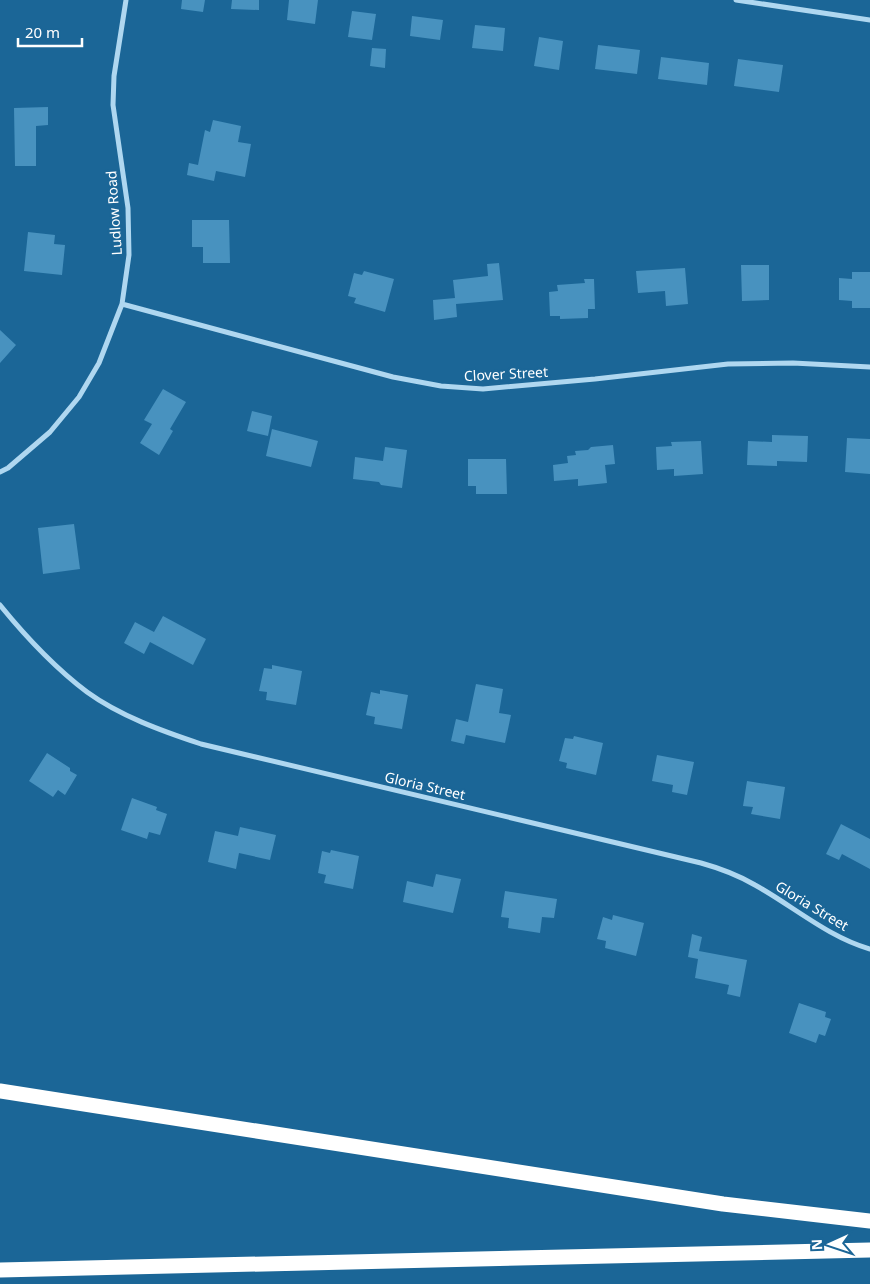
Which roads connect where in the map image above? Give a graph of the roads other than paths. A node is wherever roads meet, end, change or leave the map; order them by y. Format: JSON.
{"nodes":[{"id":1,"x":126,"y":0,"type":"edge"},
{"id":2,"x":736,"y":0,"type":"edge"},
{"id":3,"x":870,"y":20,"type":"edge"},
{"id":4,"x":122,"y":304,"type":"junction"},
{"id":5,"x":870,"y":367,"type":"edge"},
{"id":6,"x":0,"y":472,"type":"edge"},
{"id":7,"x":0,"y":605,"type":"edge"},
{"id":8,"x":870,"y":948,"type":"edge"},
{"id":9,"x":0,"y":1090,"type":"edge"},
{"id":10,"x":870,"y":1221,"type":"edge"},
{"id":11,"x":870,"y":1250,"type":"edge"},
{"id":12,"x":0,"y":1270,"type":"edge"}],
"edges":[{"from":1,"to":4,"type":"street","name":"Ludlow Road"},
{"from":2,"to":3,"type":"street"},
{"from":4,"to":5,"type":"street","name":"Clover Street"},
{"from":4,"to":6,"type":"street","name":"Ludlow Road"},
{"from":7,"to":8,"type":"street","name":"Gloria Street"},
{"from":9,"to":10,"type":"highway"},
{"from":11,"to":12,"type":"highway"}]}
